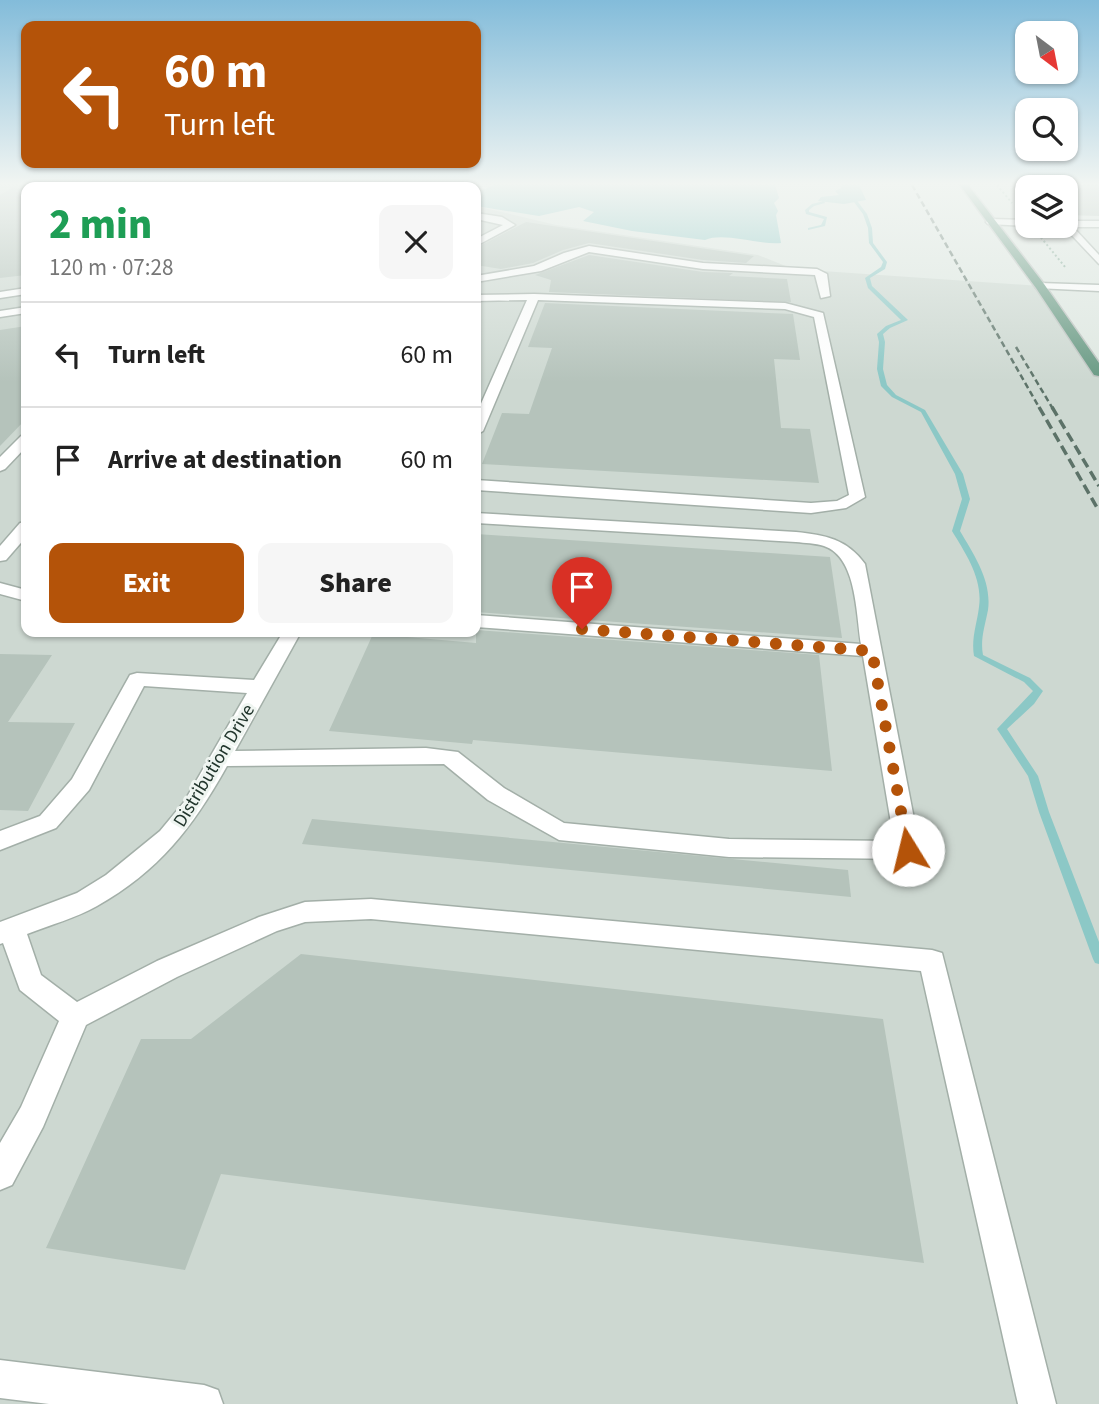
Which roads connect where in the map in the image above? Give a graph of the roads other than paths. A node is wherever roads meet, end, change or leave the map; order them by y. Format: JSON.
{"nodes":[{"id":1,"x":584,"y":251,"type":"edge"},
{"id":2,"x":599,"y":251,"type":"edge"},
{"id":3,"x":1012,"y":251,"type":"edge"},
{"id":4,"x":481,"y":278,"type":"edge"},
{"id":5,"x":1040,"y":286,"type":"junction"},
{"id":6,"x":1099,"y":288,"type":"edge"},
{"id":7,"x":21,"y":293,"type":"edge"},
{"id":8,"x":0,"y":295,"type":"edge"},
{"id":9,"x":825,"y":296,"type":"dead end"},
{"id":10,"x":534,"y":297,"type":"junction"},
{"id":11,"x":481,"y":298,"type":"edge"},
{"id":12,"x":21,"y":311,"type":"edge"},
{"id":13,"x":0,"y":314,"type":"edge"},
{"id":14,"x":1097,"y":366,"type":"edge"},
{"id":15,"x":483,"y":398,"type":"edge"},
{"id":16,"x":21,"y":444,"type":"edge"},
{"id":17,"x":0,"y":466,"type":"edge"},
{"id":18,"x":481,"y":485,"type":"edge"},
{"id":19,"x":481,"y":518,"type":"edge"},
{"id":20,"x":21,"y":533,"type":"edge"},
{"id":21,"x":0,"y":556,"type":"edge"},
{"id":22,"x":0,"y":588,"type":"edge"},
{"id":23,"x":21,"y":594,"type":"edge"},
{"id":24,"x":481,"y":621,"type":"edge"},
{"id":25,"x":289,"y":637,"type":"edge"},
{"id":26,"x":872,"y":651,"type":"junction"},
{"id":27,"x":260,"y":687,"type":"junction"},
{"id":28,"x":220,"y":759,"type":"junction"},
{"id":29,"x":0,"y":841,"type":"edge"},
{"id":30,"x":6,"y":931,"type":"edge"},
{"id":31,"x":75,"y":1017,"type":"junction"},
{"id":32,"x":0,"y":1174,"type":"edge"},
{"id":33,"x":0,"y":1379,"type":"edge"},
{"id":34,"x":204,"y":1404,"type":"edge"},
{"id":35,"x":1037,"y":1404,"type":"edge"}],
"edges":[{"from":1,"to":4,"type":"street"},
{"from":2,"to":9,"type":"street"},
{"from":3,"to":5,"type":"main road"},
{"from":5,"to":6,"type":"street"},
{"from":5,"to":14,"type":"main road"},
{"from":7,"to":8,"type":"street"},
{"from":10,"to":11,"type":"street"},
{"from":10,"to":15,"type":"street"},
{"from":10,"to":18,"type":"street"},
{"from":12,"to":13,"type":"street"},
{"from":16,"to":17,"type":"street"},
{"from":19,"to":26,"type":"street"},
{"from":20,"to":21,"type":"street"},
{"from":22,"to":23,"type":"street"},
{"from":24,"to":26,"type":"street"},
{"from":25,"to":27,"type":"street","name":"Distribution Drive"},
{"from":26,"to":28,"type":"street"},
{"from":27,"to":28,"type":"street","name":"Distribution Drive"},
{"from":27,"to":29,"type":"street"},
{"from":28,"to":30,"type":"street","name":"Distribution Drive"},
{"from":30,"to":31,"type":"street"},
{"from":31,"to":32,"type":"street"},
{"from":31,"to":35,"type":"street"},
{"from":33,"to":34,"type":"street"}]}
